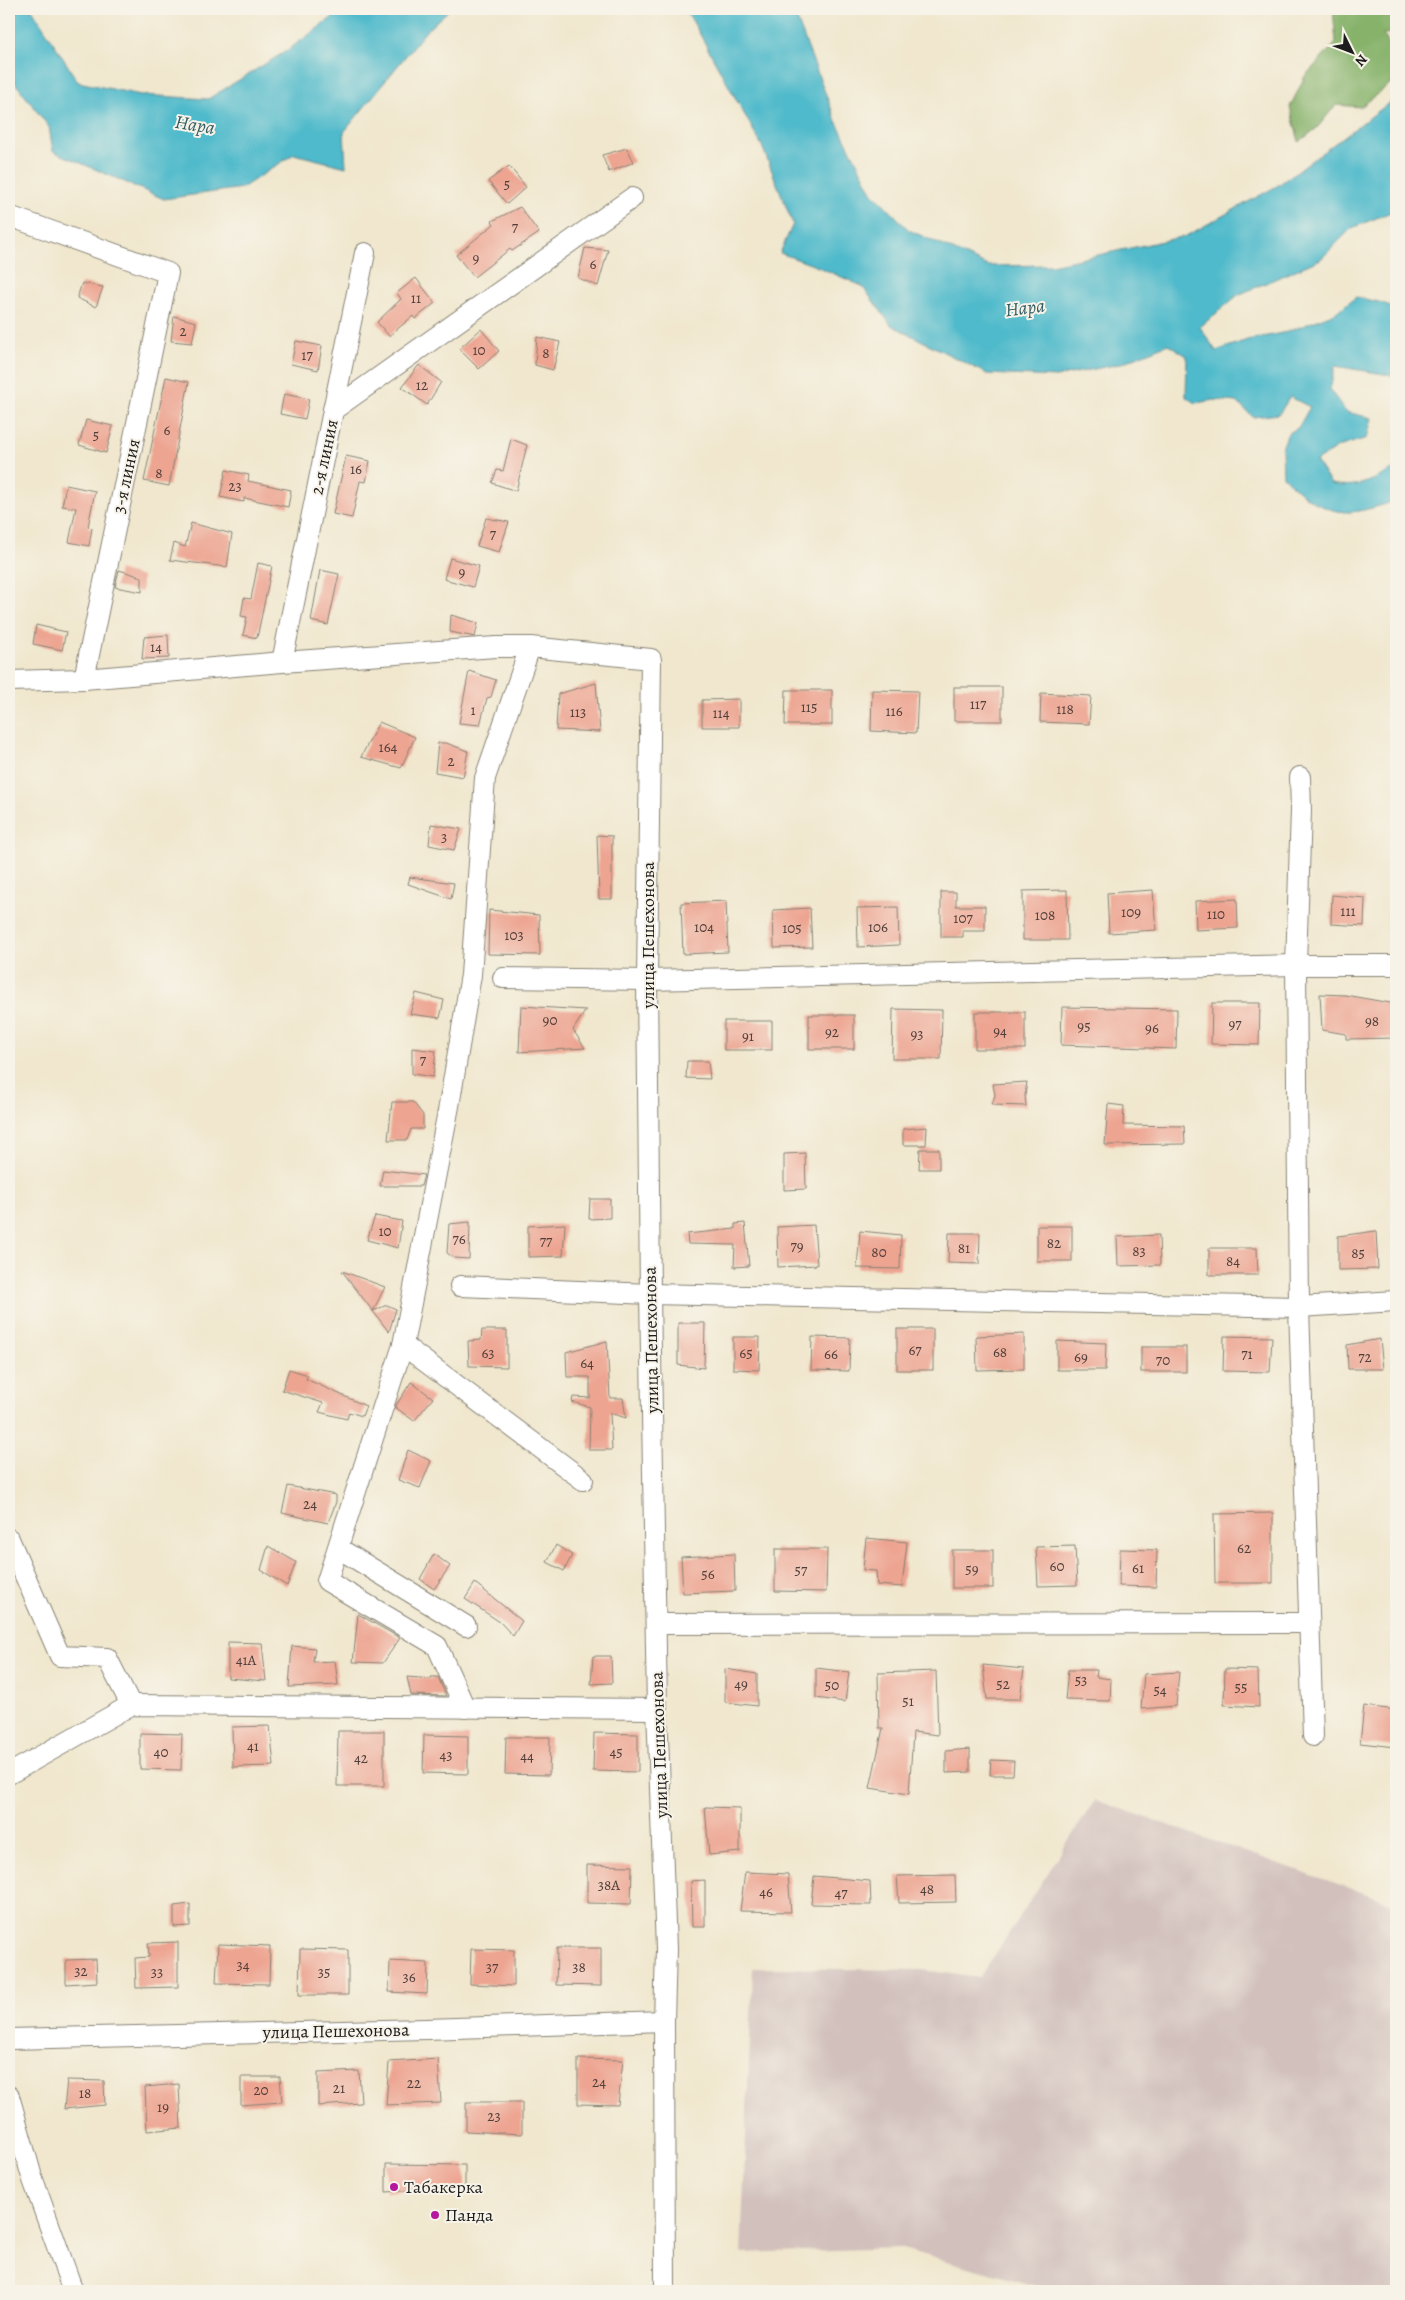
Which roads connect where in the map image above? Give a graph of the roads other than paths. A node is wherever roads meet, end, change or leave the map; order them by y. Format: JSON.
{"nodes":[{"id":1,"x":632,"y":198,"type":"dead end"},
{"id":2,"x":9,"y":216,"type":"edge"},
{"id":3,"x":365,"y":253,"type":"dead end"},
{"id":4,"x":333,"y":410,"type":"junction"},
{"id":5,"x":530,"y":647,"type":"junction"},
{"id":6,"x":282,"y":662,"type":"junction"},
{"id":7,"x":84,"y":679,"type":"junction"},
{"id":8,"x":9,"y":681,"type":"edge"},
{"id":9,"x":1300,"y":777,"type":"dead end"},
{"id":10,"x":1296,"y":965,"type":"junction"},
{"id":11,"x":1396,"y":965,"type":"edge"},
{"id":12,"x":504,"y":978,"type":"dead end"},
{"id":13,"x":647,"y":980,"type":"junction"},
{"id":14,"x":460,"y":1286,"type":"dead end"},
{"id":15,"x":650,"y":1294,"type":"junction"},
{"id":16,"x":1396,"y":1301,"type":"edge"},
{"id":17,"x":1299,"y":1307,"type":"junction"},
{"id":18,"x":403,"y":1345,"type":"junction"},
{"id":19,"x":583,"y":1480,"type":"dead end"},
{"id":20,"x":9,"y":1539,"type":"edge"},
{"id":21,"x":338,"y":1548,"type":"junction"},
{"id":22,"x":1309,"y":1623,"type":"junction"},
{"id":23,"x":656,"y":1624,"type":"junction"},
{"id":24,"x":466,"y":1626,"type":"dead end"},
{"id":25,"x":131,"y":1705,"type":"junction"},
{"id":26,"x":466,"y":1708,"type":"junction"},
{"id":27,"x":657,"y":1709,"type":"junction"},
{"id":28,"x":1313,"y":1736,"type":"dead end"},
{"id":29,"x":9,"y":1774,"type":"edge"},
{"id":30,"x":664,"y":2020,"type":"junction"},
{"id":31,"x":9,"y":2039,"type":"edge"},
{"id":32,"x":9,"y":2096,"type":"edge"},
{"id":33,"x":73,"y":2291,"type":"edge"},
{"id":34,"x":665,"y":2291,"type":"edge"}],
"edges":[{"from":1,"to":4,"type":"street"},
{"from":2,"to":7,"type":"street","name":"3-я линия"},
{"from":3,"to":4,"type":"street","name":"2-я линия"},
{"from":4,"to":6,"type":"street","name":"2-я линия"},
{"from":5,"to":6,"type":"street"},
{"from":5,"to":13,"type":"street","name":"улица Пешехонова"},
{"from":5,"to":18,"type":"street"},
{"from":6,"to":7,"type":"street"},
{"from":7,"to":8,"type":"street"},
{"from":9,"to":10,"type":"street"},
{"from":10,"to":11,"type":"street"},
{"from":10,"to":13,"type":"street"},
{"from":10,"to":17,"type":"street"},
{"from":12,"to":13,"type":"street"},
{"from":13,"to":15,"type":"street","name":"улица Пешехонова"},
{"from":14,"to":15,"type":"street"},
{"from":15,"to":17,"type":"street"},
{"from":15,"to":23,"type":"street","name":"улица Пешехонова"},
{"from":16,"to":17,"type":"street"},
{"from":17,"to":22,"type":"street"},
{"from":18,"to":19,"type":"street"},
{"from":18,"to":21,"type":"street"},
{"from":20,"to":25,"type":"street"},
{"from":21,"to":24,"type":"street"},
{"from":21,"to":26,"type":"street"},
{"from":22,"to":23,"type":"street"},
{"from":22,"to":28,"type":"street"},
{"from":23,"to":27,"type":"street","name":"улица Пешехонова"},
{"from":25,"to":26,"type":"street"},
{"from":25,"to":29,"type":"street"},
{"from":26,"to":27,"type":"street"},
{"from":27,"to":30,"type":"street","name":"улица Пешехонова"},
{"from":30,"to":31,"type":"street","name":"улица Пешехонова"},
{"from":30,"to":34,"type":"street","name":"улица Пешехонова"},
{"from":32,"to":33,"type":"street"}]}
